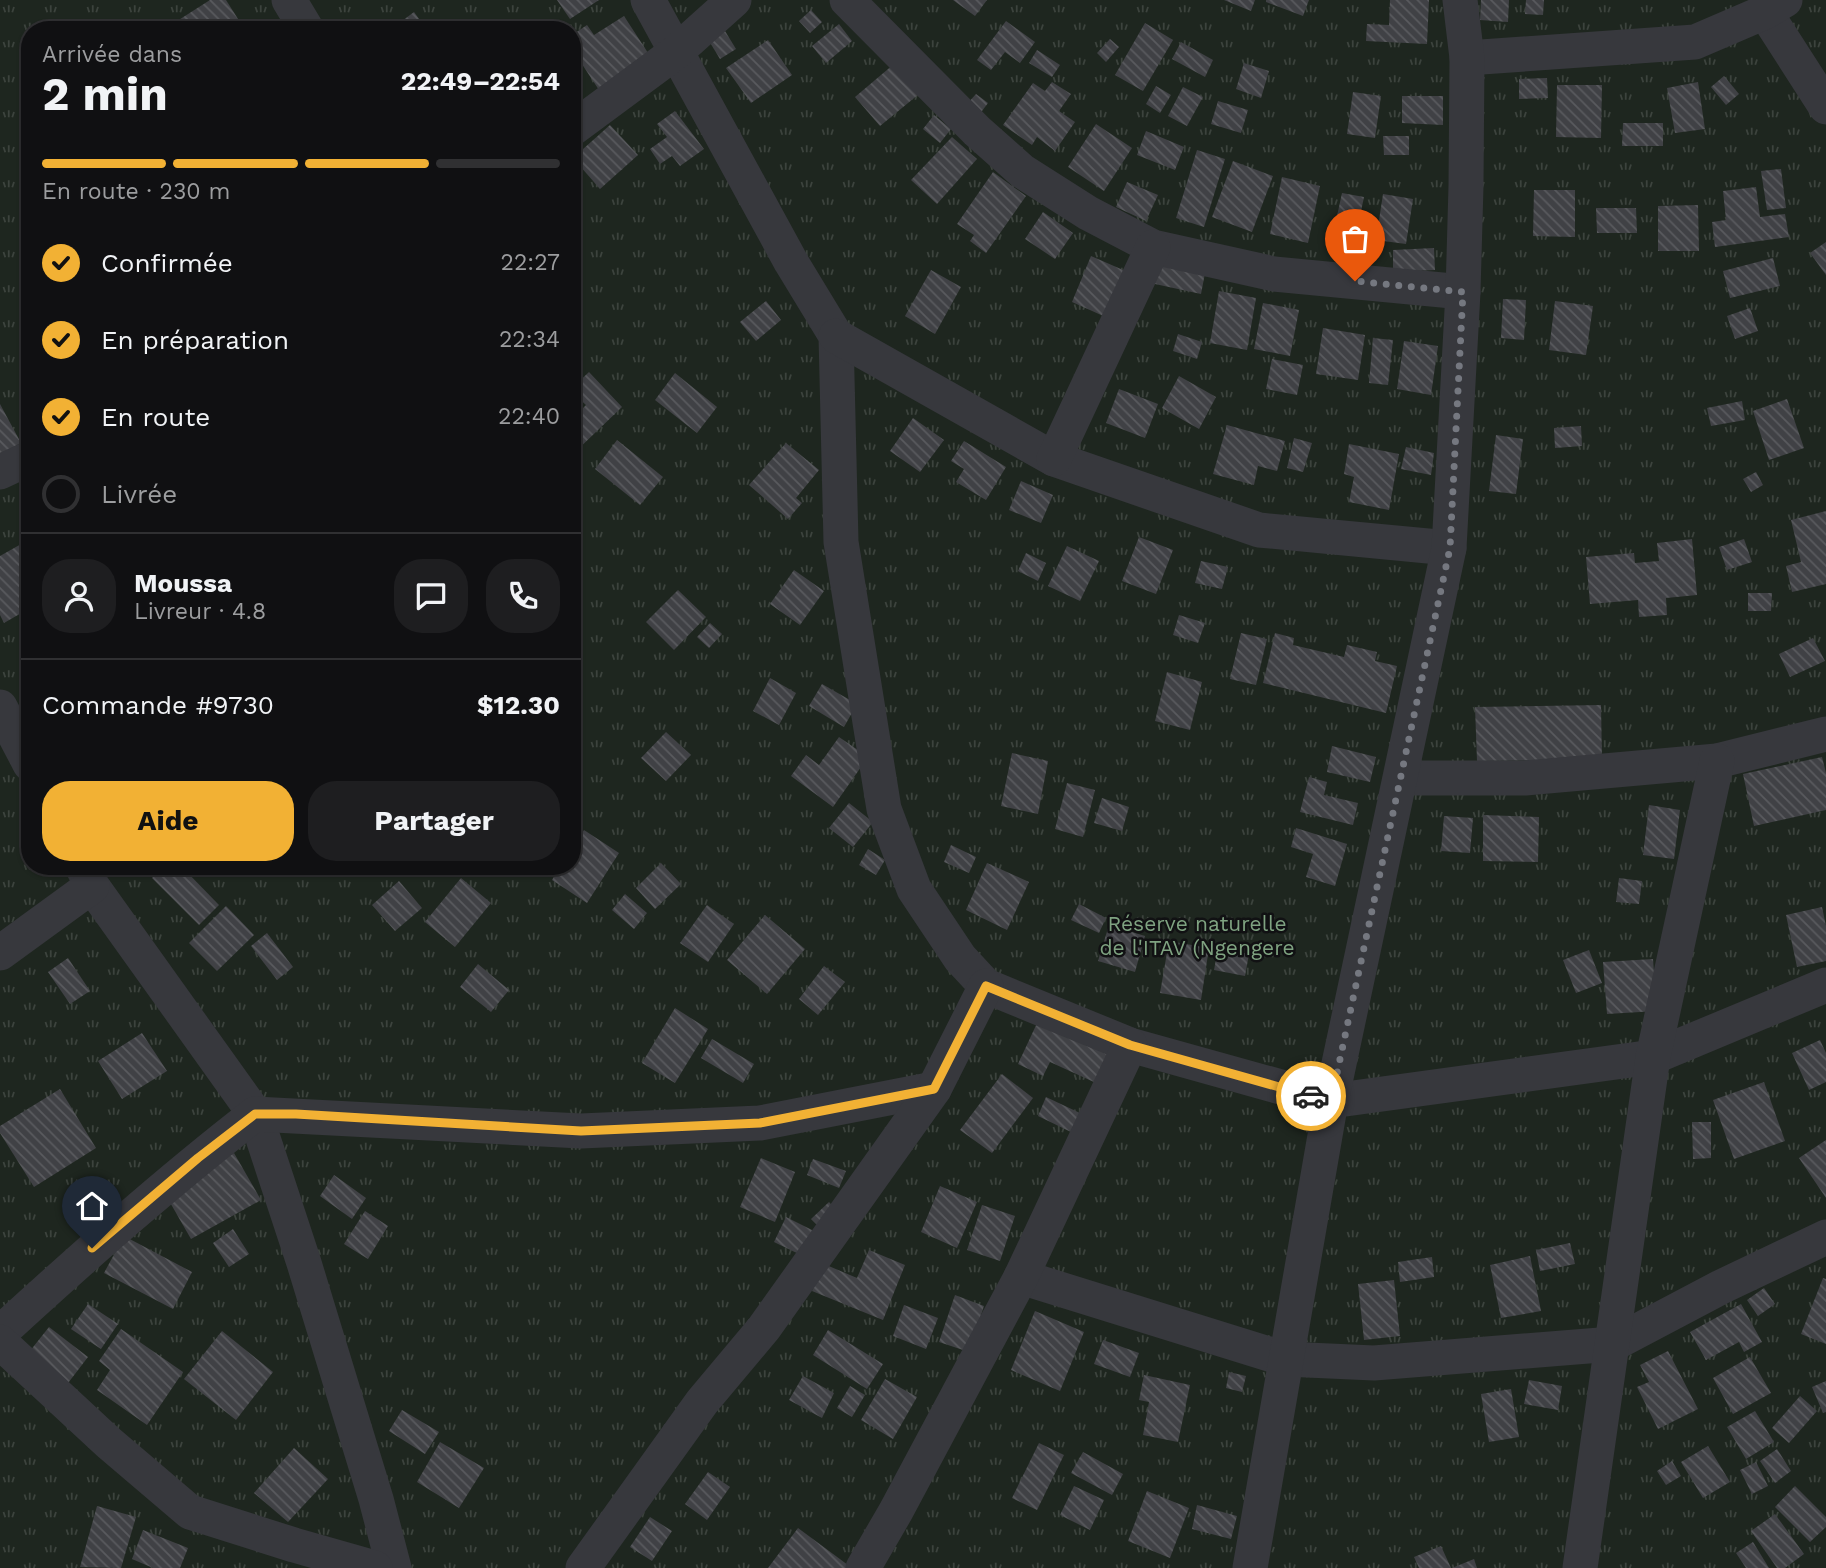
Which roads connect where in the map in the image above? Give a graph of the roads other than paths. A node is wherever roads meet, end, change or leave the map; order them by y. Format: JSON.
{"nodes":[{"id":1,"x":289,"y":0,"type":"edge"},
{"id":2,"x":648,"y":0,"type":"edge"},
{"id":3,"x":734,"y":0,"type":"edge"},
{"id":4,"x":847,"y":0,"type":"edge"},
{"id":5,"x":1460,"y":0,"type":"edge"},
{"id":6,"x":1775,"y":6,"type":"edge"},
{"id":7,"x":302,"y":21,"type":"edge"},
{"id":8,"x":676,"y":52,"type":"junction"},
{"id":9,"x":1466,"y":58,"type":"junction"},
{"id":10,"x":1826,"y":107,"type":"edge"},
{"id":11,"x":581,"y":123,"type":"edge"},
{"id":12,"x":1153,"y":247,"type":"junction"},
{"id":13,"x":1463,"y":292,"type":"junction"},
{"id":14,"x":836,"y":336,"type":"junction"},
{"id":15,"x":1054,"y":459,"type":"junction"},
{"id":16,"x":21,"y":462,"type":"edge"},
{"id":17,"x":0,"y":471,"type":"edge"},
{"id":18,"x":1450,"y":548,"type":"junction"},
{"id":19,"x":0,"y":707,"type":"edge"},
{"id":20,"x":1826,"y":734,"type":"edge"},
{"id":21,"x":21,"y":747,"type":"edge"},
{"id":22,"x":1717,"y":761,"type":"junction"},
{"id":23,"x":1401,"y":778,"type":"junction"},
{"id":24,"x":87,"y":876,"type":"edge"},
{"id":25,"x":0,"y":953,"type":"edge"},
{"id":26,"x":1826,"y":985,"type":"edge"},
{"id":27,"x":986,"y":986,"type":"junction"},
{"id":28,"x":1130,"y":1045,"type":"junction"},
{"id":29,"x":1653,"y":1057,"type":"junction"},
{"id":30,"x":934,"y":1089,"type":"junction"},
{"id":31,"x":1331,"y":1101,"type":"junction"},
{"id":32,"x":255,"y":1114,"type":"junction"},
{"id":33,"x":1826,"y":1237,"type":"edge"},
{"id":34,"x":1021,"y":1277,"type":"junction"},
{"id":35,"x":0,"y":1333,"type":"edge"},
{"id":36,"x":0,"y":1342,"type":"edge"},
{"id":37,"x":1613,"y":1345,"type":"junction"},
{"id":38,"x":1285,"y":1359,"type":"junction"},
{"id":39,"x":375,"y":1568,"type":"edge"},
{"id":40,"x":394,"y":1568,"type":"edge"},
{"id":41,"x":583,"y":1568,"type":"edge"},
{"id":42,"x":863,"y":1568,"type":"edge"},
{"id":43,"x":1250,"y":1568,"type":"edge"},
{"id":44,"x":1580,"y":1568,"type":"edge"}],
"edges":[{"from":1,"to":7,"type":"street"},
{"from":2,"to":8,"type":"street"},
{"from":3,"to":8,"type":"street"},
{"from":4,"to":12,"type":"street"},
{"from":5,"to":9,"type":"street"},
{"from":6,"to":9,"type":"street"},
{"from":6,"to":10,"type":"street"},
{"from":8,"to":11,"type":"street"},
{"from":8,"to":14,"type":"street"},
{"from":9,"to":13,"type":"street"},
{"from":12,"to":13,"type":"street"},
{"from":12,"to":15,"type":"street"},
{"from":13,"to":18,"type":"street"},
{"from":14,"to":15,"type":"street"},
{"from":14,"to":27,"type":"street"},
{"from":15,"to":18,"type":"street"},
{"from":16,"to":17,"type":"street"},
{"from":18,"to":23,"type":"street"},
{"from":19,"to":21,"type":"street"},
{"from":20,"to":22,"type":"street"},
{"from":22,"to":23,"type":"street"},
{"from":22,"to":29,"type":"street"},
{"from":23,"to":31,"type":"street"},
{"from":24,"to":25,"type":"street"},
{"from":24,"to":32,"type":"street"},
{"from":26,"to":29,"type":"street"},
{"from":27,"to":28,"type":"street"},
{"from":27,"to":30,"type":"street"},
{"from":28,"to":31,"type":"street"},
{"from":28,"to":34,"type":"street"},
{"from":29,"to":31,"type":"street"},
{"from":29,"to":37,"type":"street"},
{"from":30,"to":32,"type":"street"},
{"from":30,"to":41,"type":"street"},
{"from":31,"to":38,"type":"street"},
{"from":32,"to":35,"type":"street"},
{"from":32,"to":40,"type":"street"},
{"from":33,"to":37,"type":"street"},
{"from":34,"to":38,"type":"street"},
{"from":34,"to":42,"type":"street"},
{"from":36,"to":39,"type":"street"},
{"from":37,"to":38,"type":"street"},
{"from":37,"to":44,"type":"street"},
{"from":38,"to":43,"type":"street"}]}
